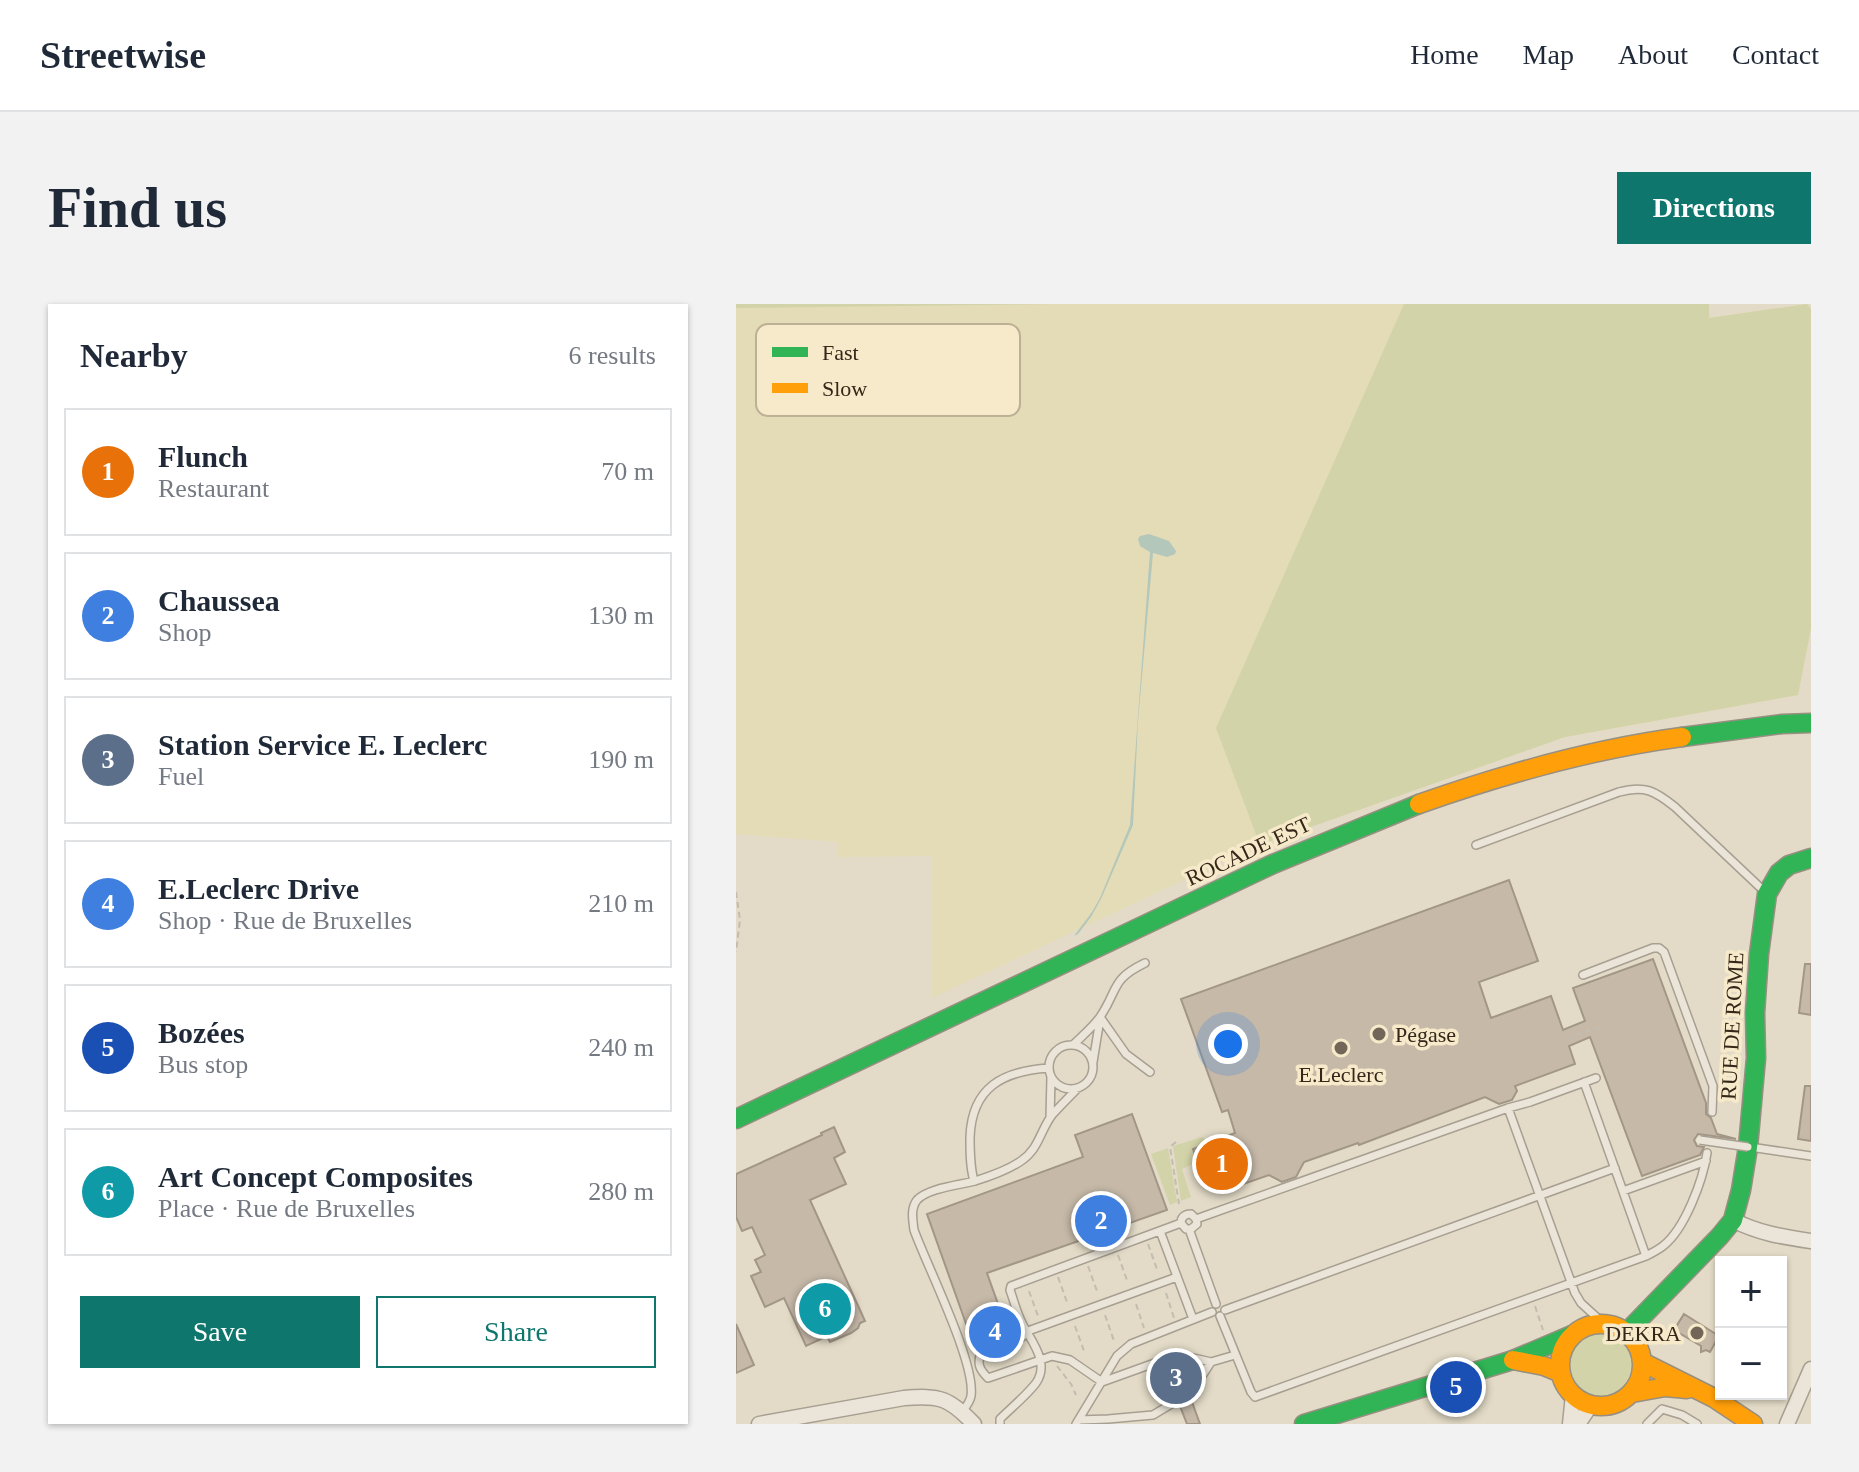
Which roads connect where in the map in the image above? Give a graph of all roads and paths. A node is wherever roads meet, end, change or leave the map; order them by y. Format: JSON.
{"nodes":[{"id":1,"x":1811,"y":723,"type":"edge"},
{"id":2,"x":1476,"y":845,"type":"dead end"},
{"id":3,"x":1811,"y":858,"type":"edge"},
{"id":4,"x":736,"y":892,"type":"edge"},
{"id":5,"x":1767,"y":894,"type":"junction"},
{"id":6,"x":736,"y":952,"type":"edge"},
{"id":7,"x":1145,"y":963,"type":"dead end"},
{"id":8,"x":1583,"y":975,"type":"dead end"},
{"id":9,"x":1100,"y":1017,"type":"junction"},
{"id":10,"x":1601,"y":1027,"type":"dead end"},
{"id":11,"x":1566,"y":1038,"type":"dead end"},
{"id":12,"x":1073,"y":1045,"type":"junction"},
{"id":13,"x":1093,"y":1063,"type":"junction"},
{"id":14,"x":1049,"y":1068,"type":"junction"},
{"id":15,"x":1150,"y":1072,"type":"dead end"},
{"id":16,"x":1051,"y":1077,"type":"junction"},
{"id":17,"x":1596,"y":1078,"type":"dead end"},
{"id":18,"x":1584,"y":1082,"type":"junction"},
{"id":19,"x":1078,"y":1088,"type":"junction"},
{"id":20,"x":1508,"y":1108,"type":"junction"},
{"id":21,"x":1712,"y":1112,"type":"dead end"},
{"id":22,"x":1050,"y":1118,"type":"junction"},
{"id":23,"x":736,"y":1119,"type":"edge"},
{"id":24,"x":1700,"y":1140,"type":"dead end"},
{"id":25,"x":1176,"y":1142,"type":"dead end"},
{"id":26,"x":1748,"y":1147,"type":"junction"},
{"id":27,"x":1811,"y":1156,"type":"edge"},
{"id":28,"x":1615,"y":1168,"type":"junction"},
{"id":29,"x":974,"y":1181,"type":"junction"},
{"id":30,"x":1623,"y":1191,"type":"junction"},
{"id":31,"x":1540,"y":1195,"type":"junction"},
{"id":32,"x":1179,"y":1204,"type":"dead end"},
{"id":33,"x":1196,"y":1219,"type":"junction"},
{"id":34,"x":1733,"y":1220,"type":"junction"},
{"id":35,"x":1181,"y":1223,"type":"junction"},
{"id":36,"x":1189,"y":1229,"type":"junction"},
{"id":37,"x":1160,"y":1231,"type":"junction"},
{"id":38,"x":1811,"y":1241,"type":"edge"},
{"id":39,"x":1646,"y":1256,"type":"junction"},
{"id":40,"x":1177,"y":1277,"type":"junction"},
{"id":41,"x":1025,"y":1280,"type":"junction"},
{"id":42,"x":1572,"y":1283,"type":"junction"},
{"id":43,"x":1216,"y":1304,"type":"junction"},
{"id":44,"x":1212,"y":1312,"type":"junction"},
{"id":45,"x":1222,"y":1313,"type":"junction"},
{"id":46,"x":1193,"y":1319,"type":"junction"},
{"id":47,"x":1603,"y":1323,"type":"junction"},
{"id":48,"x":1042,"y":1327,"type":"junction"},
{"id":49,"x":1028,"y":1331,"type":"junction"},
{"id":50,"x":1627,"y":1332,"type":"junction"},
{"id":51,"x":1572,"y":1335,"type":"junction"},
{"id":52,"x":1235,"y":1355,"type":"junction"},
{"id":53,"x":1052,"y":1356,"type":"junction"},
{"id":54,"x":1175,"y":1356,"type":"dead end"},
{"id":55,"x":1040,"y":1359,"type":"junction"},
{"id":56,"x":1163,"y":1360,"type":"dead end"},
{"id":57,"x":1513,"y":1360,"type":"junction"},
{"id":58,"x":1211,"y":1362,"type":"junction"},
{"id":59,"x":1642,"y":1362,"type":"junction"},
{"id":60,"x":1810,"y":1372,"type":"edge"},
{"id":61,"x":1561,"y":1373,"type":"junction"},
{"id":62,"x":1102,"y":1382,"type":"junction"},
{"id":63,"x":1698,"y":1390,"type":"junction"},
{"id":64,"x":1632,"y":1393,"type":"junction"},
{"id":65,"x":1076,"y":1395,"type":"dead end"},
{"id":66,"x":1573,"y":1395,"type":"junction"},
{"id":67,"x":1189,"y":1396,"type":"dead end"},
{"id":68,"x":1178,"y":1400,"type":"dead end"},
{"id":69,"x":1591,"y":1405,"type":"junction"},
{"id":70,"x":962,"y":1412,"type":"junction"},
{"id":71,"x":1077,"y":1422,"type":"edge"},
{"id":72,"x":759,"y":1424,"type":"edge"},
{"id":73,"x":974,"y":1424,"type":"edge"},
{"id":74,"x":1000,"y":1424,"type":"edge"},
{"id":75,"x":1304,"y":1424,"type":"edge"},
{"id":76,"x":1570,"y":1424,"type":"edge"},
{"id":77,"x":1578,"y":1424,"type":"edge"},
{"id":78,"x":1647,"y":1424,"type":"edge"},
{"id":79,"x":1697,"y":1424,"type":"edge"},
{"id":80,"x":1753,"y":1424,"type":"edge"},
{"id":81,"x":1787,"y":1424,"type":"edge"}],
"edges":[{"from":1,"to":23,"type":"street","name":"ROCADE EST"},
{"from":2,"to":5,"type":"lane"},
{"from":3,"to":5,"type":"street"},
{"from":4,"to":6,"type":"path"},
{"from":5,"to":26,"type":"street","name":"RUE DE ROME"},
{"from":7,"to":9,"type":"lane"},
{"from":8,"to":21,"type":"lane"},
{"from":9,"to":12,"type":"lane"},
{"from":9,"to":13,"type":"lane"},
{"from":9,"to":15,"type":"lane"},
{"from":10,"to":11,"type":"path"},
{"from":12,"to":13,"type":"lane"},
{"from":12,"to":14,"type":"lane"},
{"from":13,"to":19,"type":"lane"},
{"from":14,"to":16,"type":"lane"},
{"from":14,"to":29,"type":"lane"},
{"from":16,"to":19,"type":"lane"},
{"from":16,"to":22,"type":"lane"},
{"from":17,"to":18,"type":"lane"},
{"from":18,"to":20,"type":"lane"},
{"from":18,"to":28,"type":"lane"},
{"from":19,"to":22,"type":"lane"},
{"from":20,"to":31,"type":"lane"},
{"from":20,"to":33,"type":"lane"},
{"from":22,"to":29,"type":"lane"},
{"from":24,"to":26,"type":"lane","bridge":true},
{"from":25,"to":32,"type":"path"},
{"from":26,"to":27,"type":"lane"},
{"from":26,"to":34,"type":"street","name":"RUE DE ROME"},
{"from":28,"to":30,"type":"lane"},
{"from":28,"to":31,"type":"lane"},
{"from":29,"to":70,"type":"lane"},
{"from":30,"to":39,"type":"lane"},
{"from":30,"to":39,"type":"lane"},
{"from":31,"to":42,"type":"lane"},
{"from":31,"to":45,"type":"lane"},
{"from":33,"to":35,"type":"lane"},
{"from":33,"to":36,"type":"lane"},
{"from":34,"to":38,"type":"street"},
{"from":34,"to":50,"type":"street","name":"RUE DE ROME"},
{"from":35,"to":36,"type":"lane"},
{"from":35,"to":37,"type":"lane"},
{"from":36,"to":43,"type":"lane"},
{"from":37,"to":40,"type":"lane"},
{"from":37,"to":41,"type":"lane"},
{"from":39,"to":42,"type":"lane"},
{"from":40,"to":46,"type":"lane"},
{"from":40,"to":48,"type":"lane"},
{"from":41,"to":48,"type":"path"},
{"from":41,"to":49,"type":"lane"},
{"from":42,"to":47,"type":"lane"},
{"from":42,"to":52,"type":"lane"},
{"from":43,"to":44,"type":"lane"},
{"from":43,"to":45,"type":"lane"},
{"from":44,"to":45,"type":"lane"},
{"from":44,"to":46,"type":"lane"},
{"from":45,"to":52,"type":"lane"},
{"from":46,"to":62,"type":"lane"},
{"from":47,"to":50,"type":"street"},
{"from":47,"to":51,"type":"street"},
{"from":48,"to":49,"type":"lane"},
{"from":49,"to":55,"type":"lane"},
{"from":49,"to":55,"type":"lane"},
{"from":50,"to":59,"type":"street"},
{"from":51,"to":57,"type":"street"},
{"from":51,"to":61,"type":"street"},
{"from":52,"to":58,"type":"lane"},
{"from":53,"to":55,"type":"lane"},
{"from":53,"to":62,"type":"lane"},
{"from":53,"to":65,"type":"path"},
{"from":54,"to":58,"type":"lane"},
{"from":55,"to":74,"type":"lane"},
{"from":56,"to":62,"type":"lane"},
{"from":57,"to":61,"type":"street"},
{"from":57,"to":75,"type":"street"},
{"from":58,"to":67,"type":"lane"},
{"from":59,"to":63,"type":"street"},
{"from":59,"to":64,"type":"street"},
{"from":60,"to":81,"type":"street"},
{"from":61,"to":66,"type":"street"},
{"from":62,"to":71,"type":"lane"},
{"from":63,"to":64,"type":"street"},
{"from":63,"to":80,"type":"street"},
{"from":64,"to":69,"type":"street"},
{"from":66,"to":69,"type":"street"},
{"from":66,"to":76,"type":"street"},
{"from":68,"to":71,"type":"lane"},
{"from":69,"to":77,"type":"street"},
{"from":70,"to":72,"type":"street"},
{"from":70,"to":73,"type":"street"},
{"from":78,"to":79,"type":"lane"}]}
